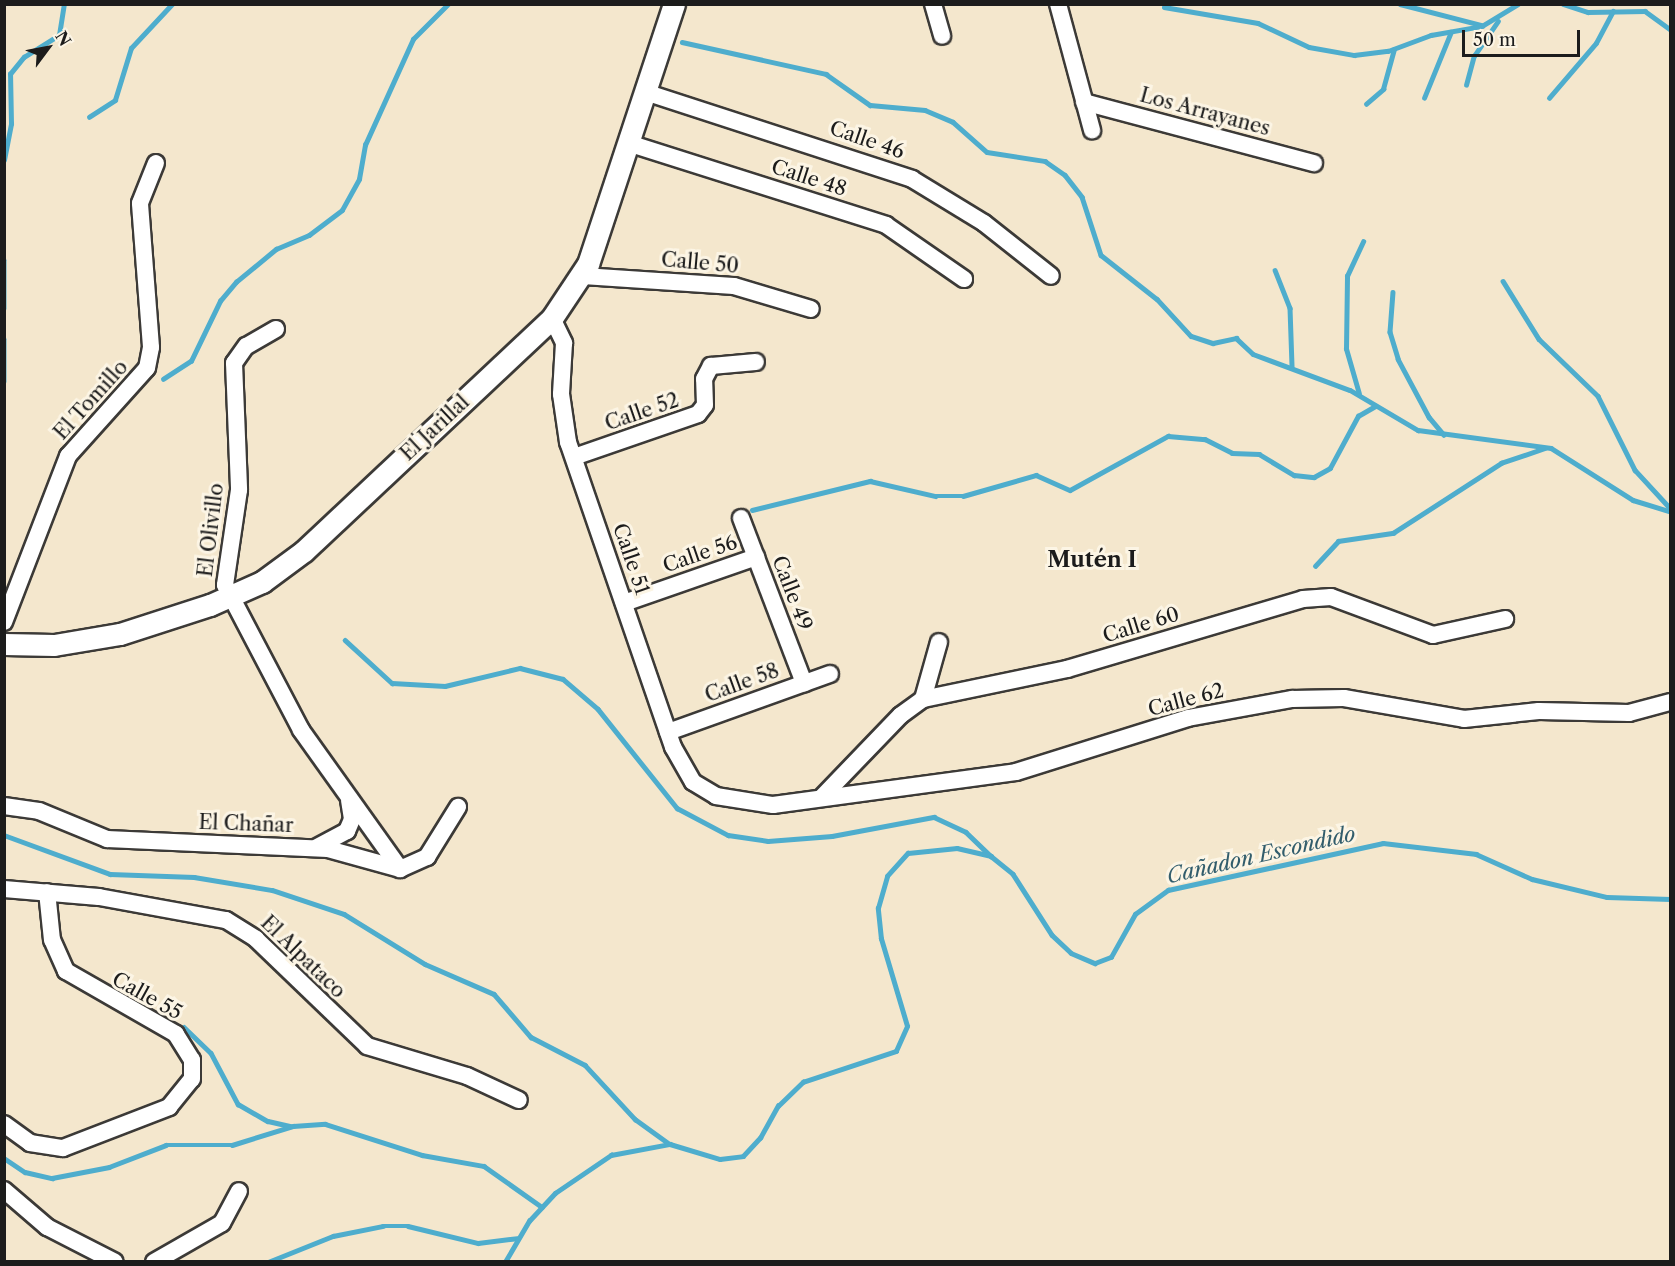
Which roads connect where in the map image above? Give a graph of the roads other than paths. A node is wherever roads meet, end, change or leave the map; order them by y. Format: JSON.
{"nodes":[{"id":1,"x":674,"y":4,"type":"edge"},
{"id":2,"x":933,"y":4,"type":"edge"},
{"id":3,"x":1058,"y":4,"type":"edge"},
{"id":4,"x":942,"y":36,"type":"dead end"},
{"id":5,"x":645,"y":92,"type":"junction"},
{"id":6,"x":1084,"y":102,"type":"junction"},
{"id":7,"x":1092,"y":130,"type":"dead end"},
{"id":8,"x":628,"y":142,"type":"junction"},
{"id":9,"x":156,"y":163,"type":"dead end"},
{"id":10,"x":1314,"y":163,"type":"dead end"},
{"id":11,"x":583,"y":276,"type":"junction"},
{"id":12,"x":1051,"y":276,"type":"dead end"},
{"id":13,"x":964,"y":279,"type":"dead end"},
{"id":14,"x":811,"y":309,"type":"dead end"},
{"id":15,"x":552,"y":318,"type":"junction"},
{"id":16,"x":276,"y":329,"type":"dead end"},
{"id":17,"x":756,"y":362,"type":"dead end"},
{"id":18,"x":574,"y":457,"type":"junction"},
{"id":19,"x":741,"y":518,"type":"dead end"},
{"id":20,"x":756,"y":557,"type":"junction"},
{"id":21,"x":229,"y":598,"type":"junction"},
{"id":22,"x":624,"y":603,"type":"junction"},
{"id":23,"x":1505,"y":619,"type":"dead end"},
{"id":24,"x":4,"y":622,"type":"edge"},
{"id":25,"x":939,"y":642,"type":"dead end"},
{"id":26,"x":4,"y":644,"type":"edge"},
{"id":27,"x":830,"y":674,"type":"dead end"},
{"id":28,"x":804,"y":683,"type":"junction"},
{"id":29,"x":923,"y":699,"type":"junction"},
{"id":30,"x":1671,"y":702,"type":"edge"},
{"id":31,"x":668,"y":732,"type":"junction"},
{"id":32,"x":716,"y":796,"type":"joint"},
{"id":33,"x":347,"y":797,"type":"junction"},
{"id":34,"x":821,"y":798,"type":"junction"},
{"id":35,"x":4,"y":806,"type":"edge"},
{"id":36,"x":458,"y":807,"type":"dead end"},
{"id":37,"x":312,"y":848,"type":"junction"},
{"id":38,"x":400,"y":869,"type":"junction"},
{"id":39,"x":4,"y":889,"type":"edge"},
{"id":40,"x":47,"y":892,"type":"junction"},
{"id":41,"x":519,"y":1100,"type":"dead end"},
{"id":42,"x":4,"y":1124,"type":"edge"},
{"id":43,"x":4,"y":1190,"type":"edge"},
{"id":44,"x":239,"y":1191,"type":"dead end"},
{"id":45,"x":115,"y":1262,"type":"edge"},
{"id":46,"x":154,"y":1262,"type":"edge"}],
"edges":[{"from":1,"to":5,"type":"street","name":"El Jarillal"},
{"from":2,"to":4,"type":"street"},
{"from":3,"to":6,"type":"street"},
{"from":5,"to":8,"type":"street","name":"El Jarillal"},
{"from":5,"to":12,"type":"street","name":"Calle 46"},
{"from":6,"to":7,"type":"street"},
{"from":6,"to":10,"type":"street","name":"Los Arrayanes"},
{"from":8,"to":11,"type":"street","name":"El Jarillal"},
{"from":8,"to":13,"type":"street","name":"Calle 48"},
{"from":9,"to":24,"type":"street","name":"El Tomillo"},
{"from":11,"to":14,"type":"street","name":"Calle 50"},
{"from":11,"to":15,"type":"street","name":"El Jarillal"},
{"from":15,"to":18,"type":"street","name":"Calle 51"},
{"from":15,"to":21,"type":"street","name":"El Jarillal"},
{"from":16,"to":21,"type":"street","name":"El Olivillo"},
{"from":17,"to":18,"type":"street","name":"Calle 52"},
{"from":18,"to":22,"type":"street","name":"Calle 51"},
{"from":19,"to":20,"type":"street","name":"Calle 49"},
{"from":20,"to":22,"type":"street","name":"Calle 56"},
{"from":20,"to":28,"type":"street","name":"Calle 49"},
{"from":21,"to":26,"type":"street","name":"El Jarillal"},
{"from":21,"to":33,"type":"street","name":"El Olivillo"},
{"from":22,"to":31,"type":"street","name":"Calle 51"},
{"from":23,"to":29,"type":"street","name":"Calle 60"},
{"from":25,"to":29,"type":"street"},
{"from":27,"to":28,"type":"street","name":"Calle 58"},
{"from":28,"to":31,"type":"street","name":"Calle 58"},
{"from":29,"to":34,"type":"street","name":"Calle 60"},
{"from":30,"to":34,"type":"street","name":"Calle 62"},
{"from":31,"to":32,"type":"street","name":"Calle 51"},
{"from":32,"to":34,"type":"street","name":"Calle 62"},
{"from":33,"to":37,"type":"street"},
{"from":33,"to":38,"type":"street","name":"El Olivillo"},
{"from":35,"to":37,"type":"street","name":"El Chañar"},
{"from":36,"to":38,"type":"street"},
{"from":37,"to":38,"type":"street","name":"El Chañar"},
{"from":39,"to":40,"type":"street","name":"El Alpataco"},
{"from":40,"to":41,"type":"street","name":"El Alpataco"},
{"from":40,"to":42,"type":"street","name":"Calle 55"},
{"from":43,"to":45,"type":"street"},
{"from":44,"to":46,"type":"street"}]}
